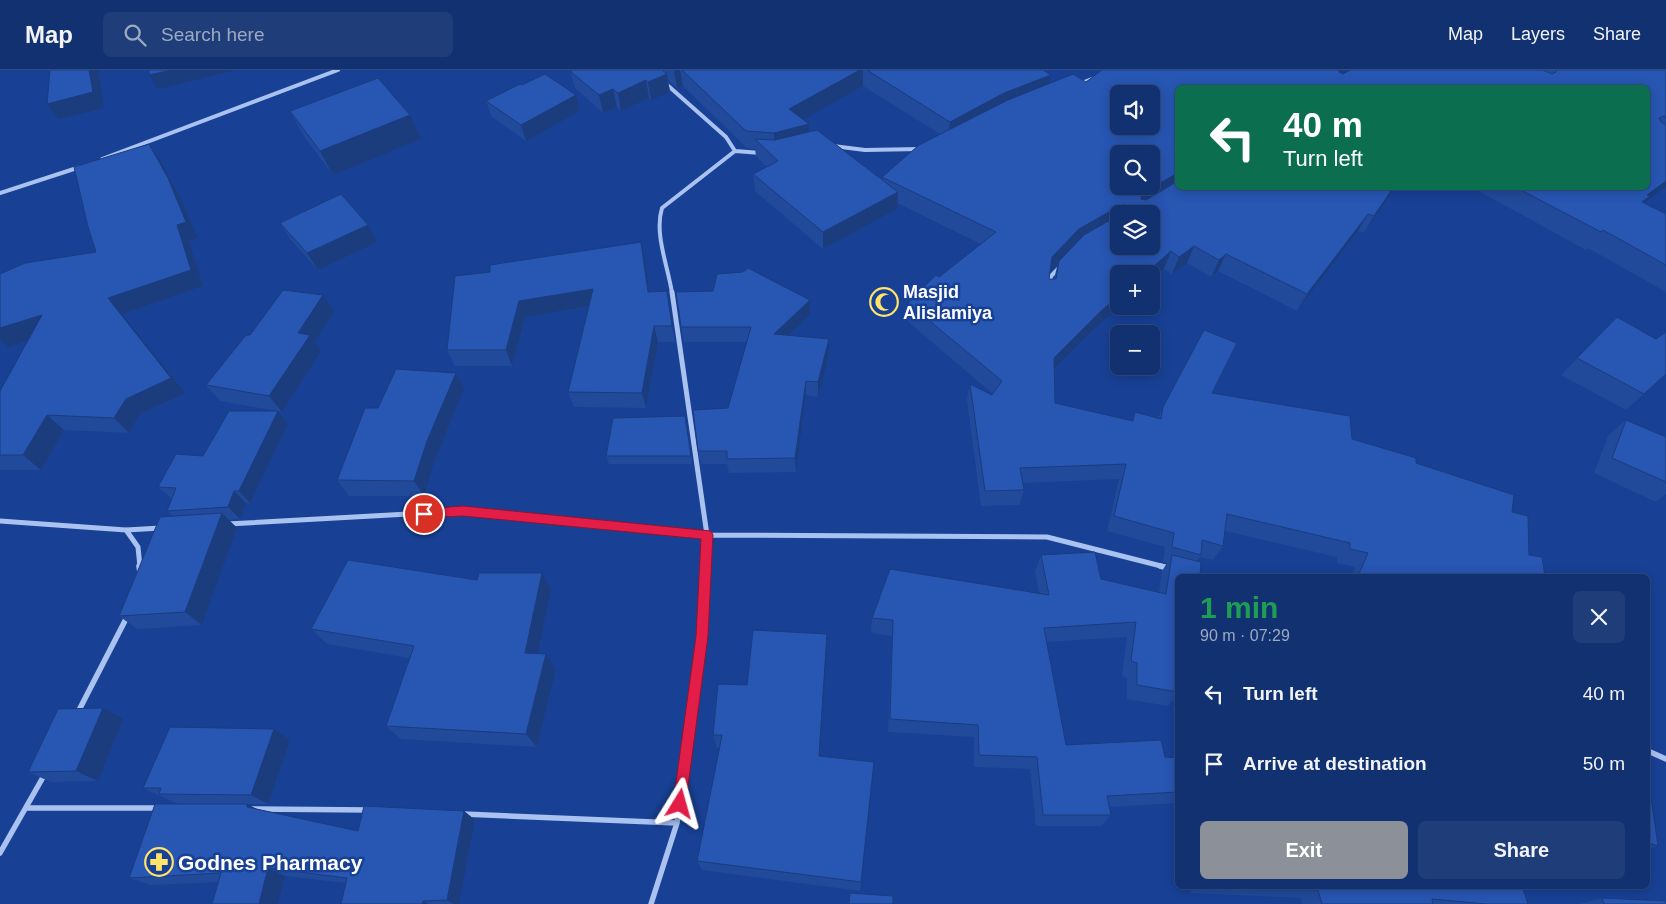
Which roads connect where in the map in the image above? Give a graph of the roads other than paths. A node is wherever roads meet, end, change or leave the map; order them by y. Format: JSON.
{"nodes":[{"id":1,"x":338,"y":70,"type":"edge"},
{"id":2,"x":1104,"y":74,"type":"edge"},
{"id":3,"x":658,"y":77,"type":"edge"},
{"id":4,"x":1076,"y":85,"type":"edge"},
{"id":5,"x":826,"y":145,"type":"edge"},
{"id":6,"x":926,"y":148,"type":"edge"},
{"id":7,"x":734,"y":151,"type":"junction"},
{"id":8,"x":767,"y":154,"type":"edge"},
{"id":9,"x":94,"y":161,"type":"edge"},
{"id":10,"x":86,"y":164,"type":"edge"},
{"id":11,"x":0,"y":193,"type":"edge"},
{"id":12,"x":1064,"y":263,"type":"edge"},
{"id":13,"x":1048,"y":294,"type":"edge"},
{"id":14,"x":0,"y":521,"type":"edge"},
{"id":15,"x":215,"y":525,"type":"edge"},
{"id":16,"x":166,"y":528,"type":"edge"},
{"id":17,"x":126,"y":530,"type":"junction"},
{"id":18,"x":707,"y":535,"type":"junction"},
{"id":19,"x":1181,"y":571,"type":"edge"},
{"id":20,"x":140,"y":581,"type":"edge"},
{"id":21,"x":130,"y":612,"type":"edge"},
{"id":22,"x":73,"y":722,"type":"edge"},
{"id":23,"x":1650,"y":752,"type":"edge"},
{"id":24,"x":1666,"y":759,"type":"edge"},
{"id":25,"x":50,"y":765,"type":"edge"},
{"id":26,"x":28,"y":808,"type":"junction"},
{"id":27,"x":168,"y":808,"type":"edge"},
{"id":28,"x":248,"y":809,"type":"edge"},
{"id":29,"x":377,"y":810,"type":"edge"},
{"id":30,"x":454,"y":814,"type":"edge"},
{"id":31,"x":677,"y":823,"type":"junction"},
{"id":32,"x":0,"y":853,"type":"edge"},
{"id":33,"x":651,"y":904,"type":"edge"}],
"edges":[{"from":1,"to":9,"type":"street"},
{"from":2,"to":4,"type":"street"},
{"from":3,"to":7,"type":"street"},
{"from":5,"to":6,"type":"street"},
{"from":7,"to":8,"type":"street"},
{"from":7,"to":18,"type":"street"},
{"from":10,"to":11,"type":"street"},
{"from":12,"to":13,"type":"street"},
{"from":14,"to":17,"type":"street"},
{"from":15,"to":18,"type":"street"},
{"from":16,"to":17,"type":"street"},
{"from":17,"to":20,"type":"street"},
{"from":18,"to":19,"type":"street"},
{"from":18,"to":31,"type":"street"},
{"from":21,"to":22,"type":"street"},
{"from":23,"to":24,"type":"street"},
{"from":25,"to":26,"type":"street"},
{"from":26,"to":27,"type":"street"},
{"from":26,"to":32,"type":"street"},
{"from":28,"to":29,"type":"street"},
{"from":30,"to":31,"type":"street"},
{"from":31,"to":33,"type":"street"}]}
